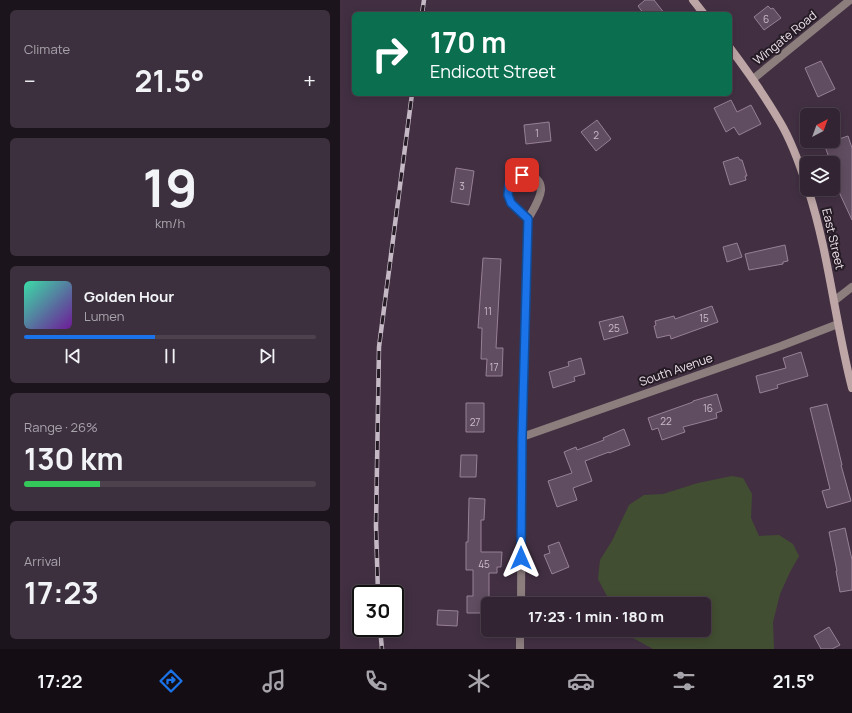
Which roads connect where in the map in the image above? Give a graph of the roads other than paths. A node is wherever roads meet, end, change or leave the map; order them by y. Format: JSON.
{"nodes":[{"id":1,"x":693,"y":0,"type":"edge"},
{"id":2,"x":850,"y":0,"type":"edge"},
{"id":3,"x":702,"y":12,"type":"edge"},
{"id":4,"x":732,"y":51,"type":"edge"},
{"id":5,"x":753,"y":79,"type":"junction"},
{"id":6,"x":800,"y":166,"type":"edge"},
{"id":7,"x":809,"y":196,"type":"edge"},
{"id":8,"x":528,"y":219,"type":"junction"},
{"id":9,"x":852,"y":287,"type":"edge"},
{"id":10,"x":834,"y":301,"type":"junction"},
{"id":11,"x":838,"y":324,"type":"junction"},
{"id":12,"x":852,"y":388,"type":"edge"},
{"id":13,"x":522,"y":437,"type":"junction"},
{"id":14,"x":521,"y":597,"type":"edge"},
{"id":15,"x":520,"y":637,"type":"edge"},
{"id":16,"x":520,"y":649,"type":"edge"}],
"edges":[{"from":1,"to":3,"type":"street"},
{"from":2,"to":5,"type":"street","name":"Wingate Road"},
{"from":4,"to":5,"type":"street","name":"East Street"},
{"from":5,"to":6,"type":"street","name":"East Street"},
{"from":7,"to":10,"type":"street","name":"East Street"},
{"from":8,"to":8,"type":"street"},
{"from":8,"to":13,"type":"street"},
{"from":9,"to":10,"type":"street"},
{"from":10,"to":11,"type":"street","name":"East Street"},
{"from":11,"to":12,"type":"street","name":"East Street"},
{"from":11,"to":13,"type":"street","name":"South Avenue"},
{"from":13,"to":14,"type":"street"},
{"from":15,"to":16,"type":"street"}]}
